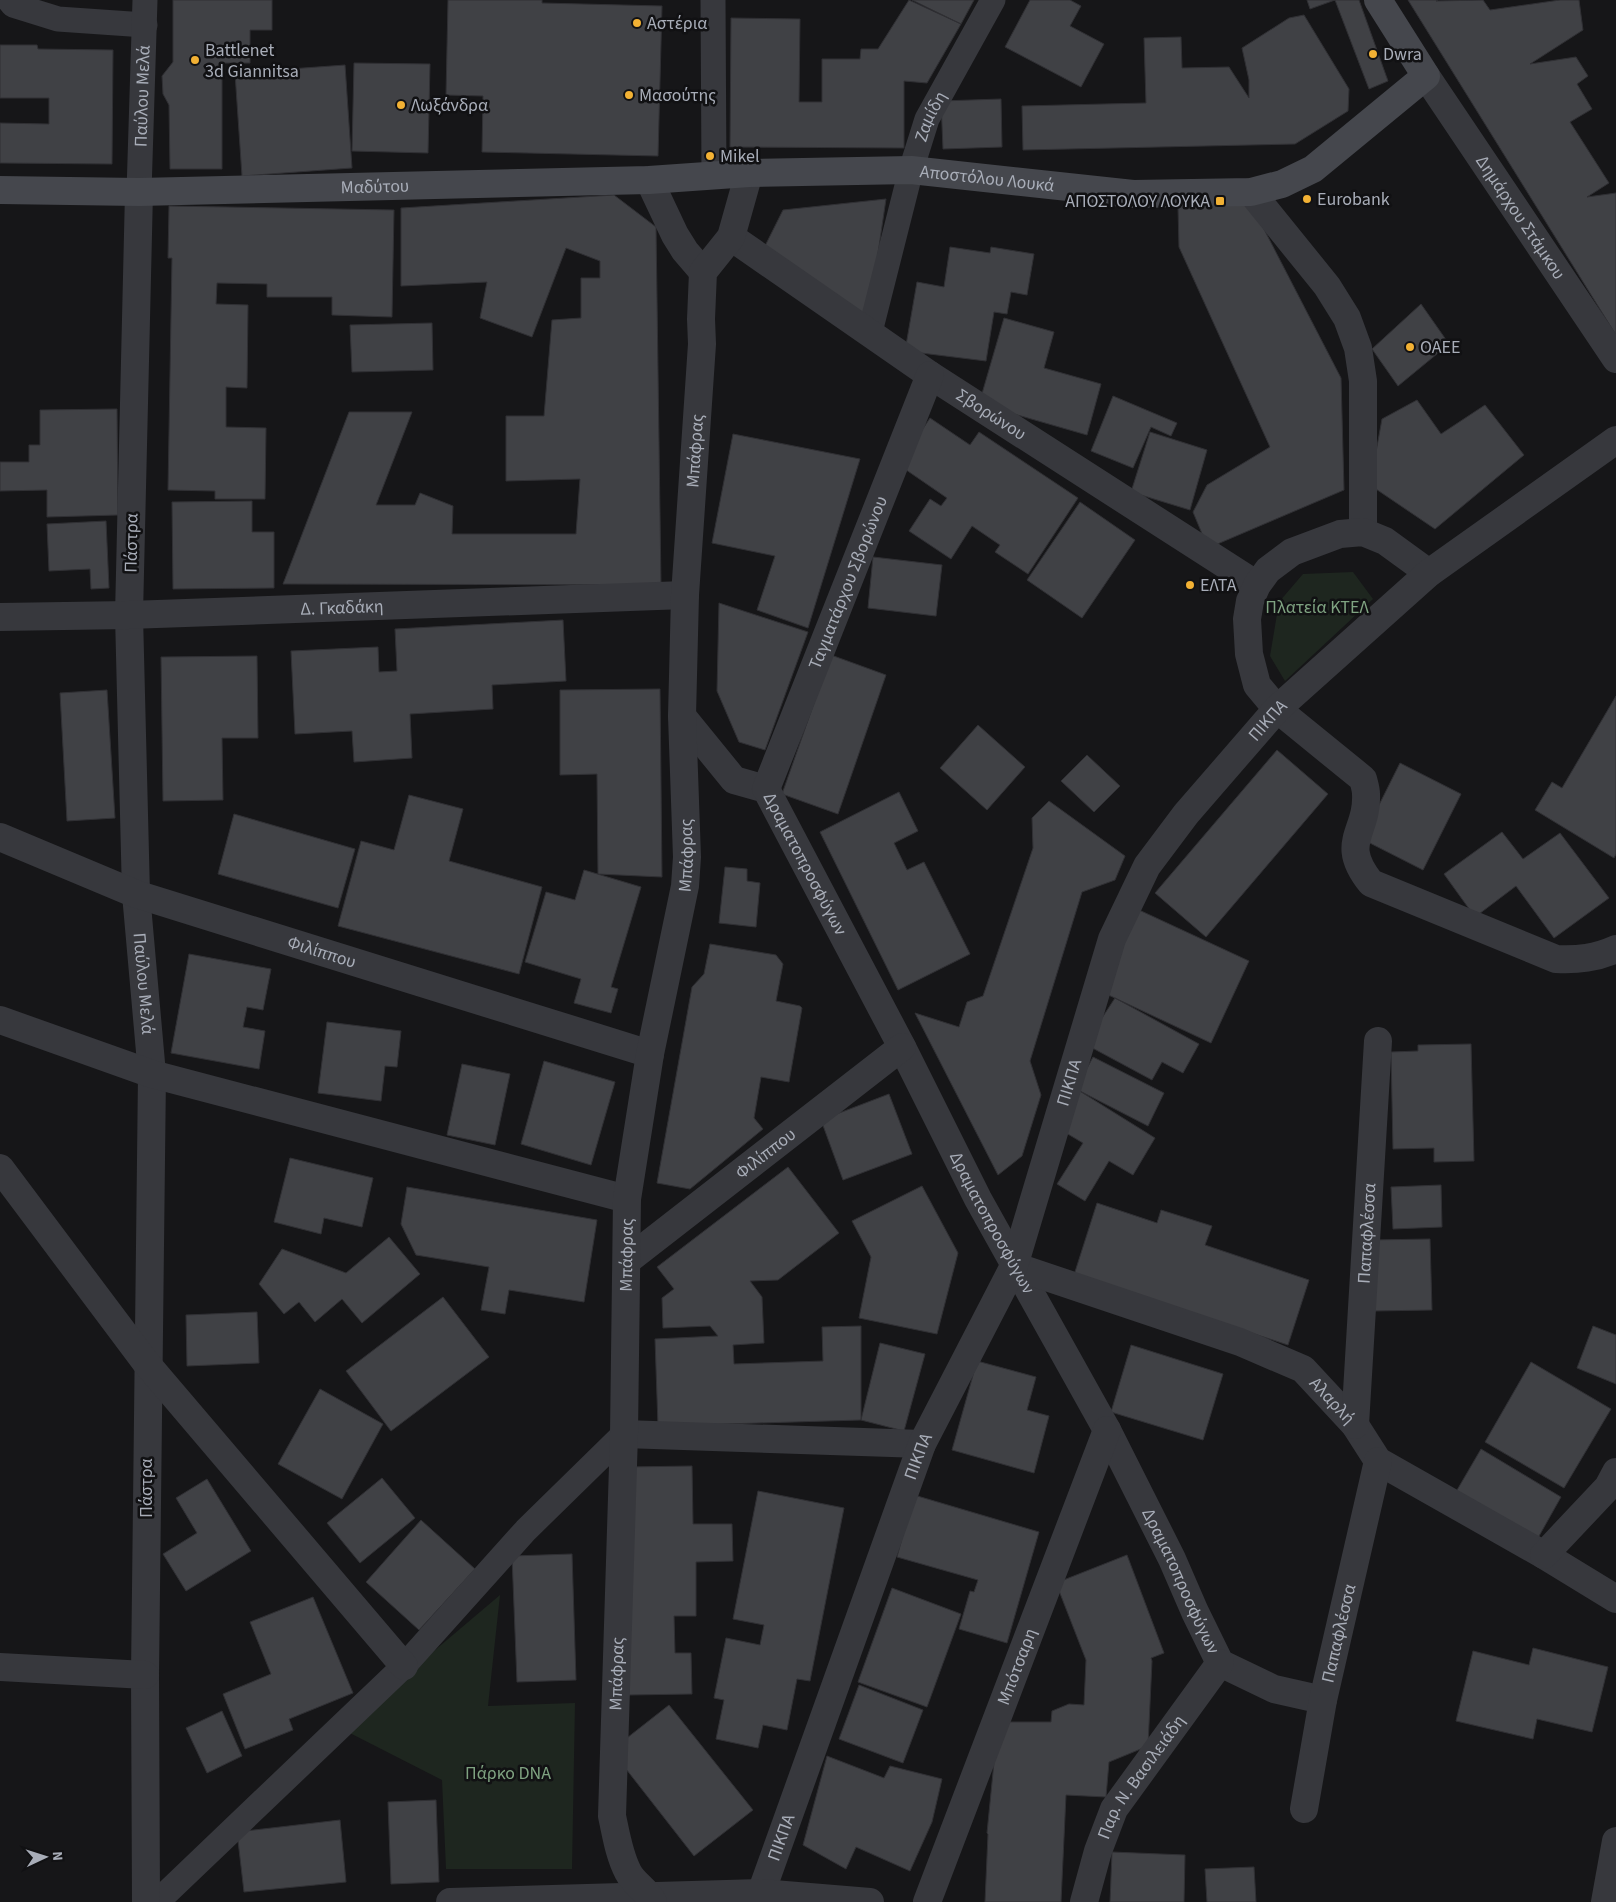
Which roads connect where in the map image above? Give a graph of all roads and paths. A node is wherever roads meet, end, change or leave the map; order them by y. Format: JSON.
{"nodes":[{"id":1,"x":9,"y":0,"type":"edge"},
{"id":2,"x":145,"y":0,"type":"edge"},
{"id":3,"x":713,"y":0,"type":"edge"},
{"id":4,"x":993,"y":0,"type":"edge"},
{"id":5,"x":1378,"y":0,"type":"edge"},
{"id":6,"x":145,"y":25,"type":"junction"},
{"id":7,"x":1426,"y":76,"type":"junction"},
{"id":8,"x":911,"y":170,"type":"junction"},
{"id":9,"x":749,"y":173,"type":"junction"},
{"id":10,"x":714,"y":175,"type":"junction"},
{"id":11,"x":650,"y":180,"type":"junction"},
{"id":12,"x":0,"y":190,"type":"edge"},
{"id":13,"x":138,"y":192,"type":"junction"},
{"id":14,"x":1250,"y":192,"type":"junction"},
{"id":15,"x":731,"y":237,"type":"junction"},
{"id":16,"x":703,"y":272,"type":"junction"},
{"id":17,"x":870,"y":332,"type":"junction"},
{"id":18,"x":1616,"y":359,"type":"edge"},
{"id":19,"x":930,"y":375,"type":"junction"},
{"id":20,"x":1616,"y":440,"type":"edge"},
{"id":21,"x":1363,"y":532,"type":"junction"},
{"id":22,"x":1429,"y":573,"type":"junction"},
{"id":23,"x":1257,"y":585,"type":"junction"},
{"id":24,"x":685,"y":595,"type":"junction"},
{"id":25,"x":129,"y":615,"type":"junction"},
{"id":26,"x":0,"y":617,"type":"edge"},
{"id":27,"x":1277,"y":709,"type":"junction"},
{"id":28,"x":682,"y":716,"type":"junction"},
{"id":29,"x":766,"y":789,"type":"junction"},
{"id":30,"x":0,"y":838,"type":"edge"},
{"id":31,"x":136,"y":894,"type":"junction"},
{"id":32,"x":1616,"y":949,"type":"edge"},
{"id":33,"x":0,"y":1020,"type":"edge"},
{"id":34,"x":1378,"y":1042,"type":"dead end"},
{"id":35,"x":902,"y":1047,"type":"junction"},
{"id":36,"x":650,"y":1054,"type":"junction"},
{"id":37,"x":152,"y":1074,"type":"junction"},
{"id":38,"x":0,"y":1168,"type":"edge"},
{"id":39,"x":628,"y":1199,"type":"junction"},
{"id":40,"x":628,"y":1260,"type":"junction"},
{"id":41,"x":1014,"y":1266,"type":"junction"},
{"id":42,"x":147,"y":1364,"type":"junction"},
{"id":43,"x":1354,"y":1425,"type":"junction"},
{"id":44,"x":1107,"y":1430,"type":"junction"},
{"id":45,"x":624,"y":1434,"type":"junction"},
{"id":46,"x":922,"y":1444,"type":"junction"},
{"id":47,"x":1378,"y":1461,"type":"junction"},
{"id":48,"x":1613,"y":1482,"type":"edge"},
{"id":49,"x":1544,"y":1555,"type":"junction"},
{"id":50,"x":1616,"y":1599,"type":"edge"},
{"id":51,"x":1220,"y":1663,"type":"junction"},
{"id":52,"x":404,"y":1666,"type":"junction"},
{"id":53,"x":0,"y":1667,"type":"edge"},
{"id":54,"x":145,"y":1675,"type":"junction"},
{"id":55,"x":1323,"y":1700,"type":"junction"},
{"id":56,"x":1304,"y":1809,"type":"dead end"},
{"id":57,"x":1616,"y":1841,"type":"edge"},
{"id":58,"x":761,"y":1893,"type":"junction"},
{"id":59,"x":651,"y":1899,"type":"edge"},
{"id":60,"x":146,"y":1902,"type":"edge"},
{"id":61,"x":157,"y":1902,"type":"edge"},
{"id":62,"x":450,"y":1902,"type":"edge"},
{"id":63,"x":870,"y":1902,"type":"edge"},
{"id":64,"x":927,"y":1902,"type":"edge"},
{"id":65,"x":1084,"y":1902,"type":"edge"},
{"id":66,"x":1605,"y":1902,"type":"edge"}],
"edges":[{"from":1,"to":6,"type":"street"},
{"from":2,"to":6,"type":"street","name":"Παύλου Μελά"},
{"from":3,"to":10,"type":"street"},
{"from":4,"to":8,"type":"street","name":"Ζαμίδη"},
{"from":5,"to":7,"type":"main road"},
{"from":6,"to":13,"type":"street","name":"Παύλου Μελά"},
{"from":7,"to":14,"type":"main road","name":"Αποστόλου Λουκά"},
{"from":7,"to":18,"type":"street","name":"Δημάρχου Στάμκου"},
{"from":8,"to":9,"type":"main road","name":"Αποστόλου Λουκά"},
{"from":8,"to":14,"type":"main road","name":"Αποστόλου Λουκά"},
{"from":8,"to":17,"type":"street","name":"Ζαμίδη"},
{"from":9,"to":10,"type":"main road","name":"Μαδύτου"},
{"from":9,"to":15,"type":"street"},
{"from":10,"to":11,"type":"main road","name":"Μαδύτου"},
{"from":11,"to":13,"type":"main road","name":"Μαδύτου"},
{"from":11,"to":16,"type":"street"},
{"from":12,"to":13,"type":"main road","name":"Μαδύτου"},
{"from":13,"to":25,"type":"street","name":"Πάστρα"},
{"from":14,"to":21,"type":"street"},
{"from":15,"to":16,"type":"street"},
{"from":15,"to":17,"type":"street","name":"Σβορώνου"},
{"from":16,"to":24,"type":"street","name":"Μπάφρας"},
{"from":17,"to":19,"type":"street","name":"Σβορώνου"},
{"from":19,"to":23,"type":"street","name":"Σβορώνου"},
{"from":19,"to":29,"type":"street","name":"Ταγματάρχου Σβορώνου"},
{"from":20,"to":22,"type":"street","name":"ΠΙΚΠΑ"},
{"from":21,"to":22,"type":"street"},
{"from":21,"to":23,"type":"street"},
{"from":22,"to":27,"type":"street","name":"ΠΙΚΠΑ"},
{"from":23,"to":27,"type":"street"},
{"from":24,"to":25,"type":"street","name":"Δ. Γκαδάκη"},
{"from":24,"to":28,"type":"street","name":"Μπάφρας"},
{"from":25,"to":26,"type":"street","name":"Δ. Γκαδάκη"},
{"from":25,"to":31,"type":"street","name":"Πάστρα"},
{"from":27,"to":32,"type":"street"},
{"from":27,"to":41,"type":"street","name":"ΠΙΚΠΑ"},
{"from":28,"to":29,"type":"street","name":"Δραματοπροσφύγων"},
{"from":28,"to":36,"type":"street","name":"Μπάφρας"},
{"from":29,"to":35,"type":"street","name":"Δραματοπροσφύγων"},
{"from":30,"to":31,"type":"street","name":"Φιλίππου"},
{"from":31,"to":36,"type":"street","name":"Φιλίππου"},
{"from":31,"to":37,"type":"street","name":"Παύλου Μελά"},
{"from":33,"to":37,"type":"street"},
{"from":34,"to":43,"type":"street","name":"Παπαφλέσσα"},
{"from":35,"to":40,"type":"street","name":"Φιλίππου"},
{"from":35,"to":41,"type":"street","name":"Δραματοπροσφύγων"},
{"from":36,"to":39,"type":"street","name":"Μπάφρας"},
{"from":37,"to":39,"type":"street"},
{"from":37,"to":42,"type":"street","name":"Πάστρα"},
{"from":38,"to":42,"type":"street"},
{"from":39,"to":40,"type":"street","name":"Μπάφρας"},
{"from":40,"to":45,"type":"street","name":"Μπάφρας"},
{"from":41,"to":43,"type":"street","name":"Αλαρλή"},
{"from":41,"to":44,"type":"street","name":"Δραματοπροσφύγων"},
{"from":41,"to":46,"type":"street","name":"ΠΙΚΠΑ"},
{"from":42,"to":52,"type":"street"},
{"from":42,"to":54,"type":"street","name":"Πάστρα"},
{"from":43,"to":47,"type":"street","name":"Αλαρλή"},
{"from":44,"to":51,"type":"street","name":"Δραματοπροσφύγων"},
{"from":44,"to":64,"type":"street","name":"Μπότσαρη"},
{"from":45,"to":46,"type":"street"},
{"from":45,"to":52,"type":"street"},
{"from":45,"to":59,"type":"street","name":"Μπάφρας"},
{"from":46,"to":58,"type":"street","name":"ΠΙΚΠΑ"},
{"from":47,"to":49,"type":"street","name":"Αλαρλή"},
{"from":47,"to":55,"type":"street","name":"Παπαφλέσσα"},
{"from":48,"to":49,"type":"street"},
{"from":49,"to":50,"type":"street","name":"Αλαρλή"},
{"from":51,"to":55,"type":"street","name":"Δραματοπροσφύγων"},
{"from":51,"to":65,"type":"street","name":"Παρ. Ν. Βασιλειάδη"},
{"from":52,"to":61,"type":"street"},
{"from":53,"to":54,"type":"street"},
{"from":54,"to":60,"type":"street","name":"Πάστρα"},
{"from":55,"to":56,"type":"street","name":"Παπαφλέσσα"},
{"from":57,"to":66,"type":"street"},
{"from":58,"to":59,"type":"street"},
{"from":58,"to":63,"type":"street"},
{"from":59,"to":62,"type":"street"}]}
